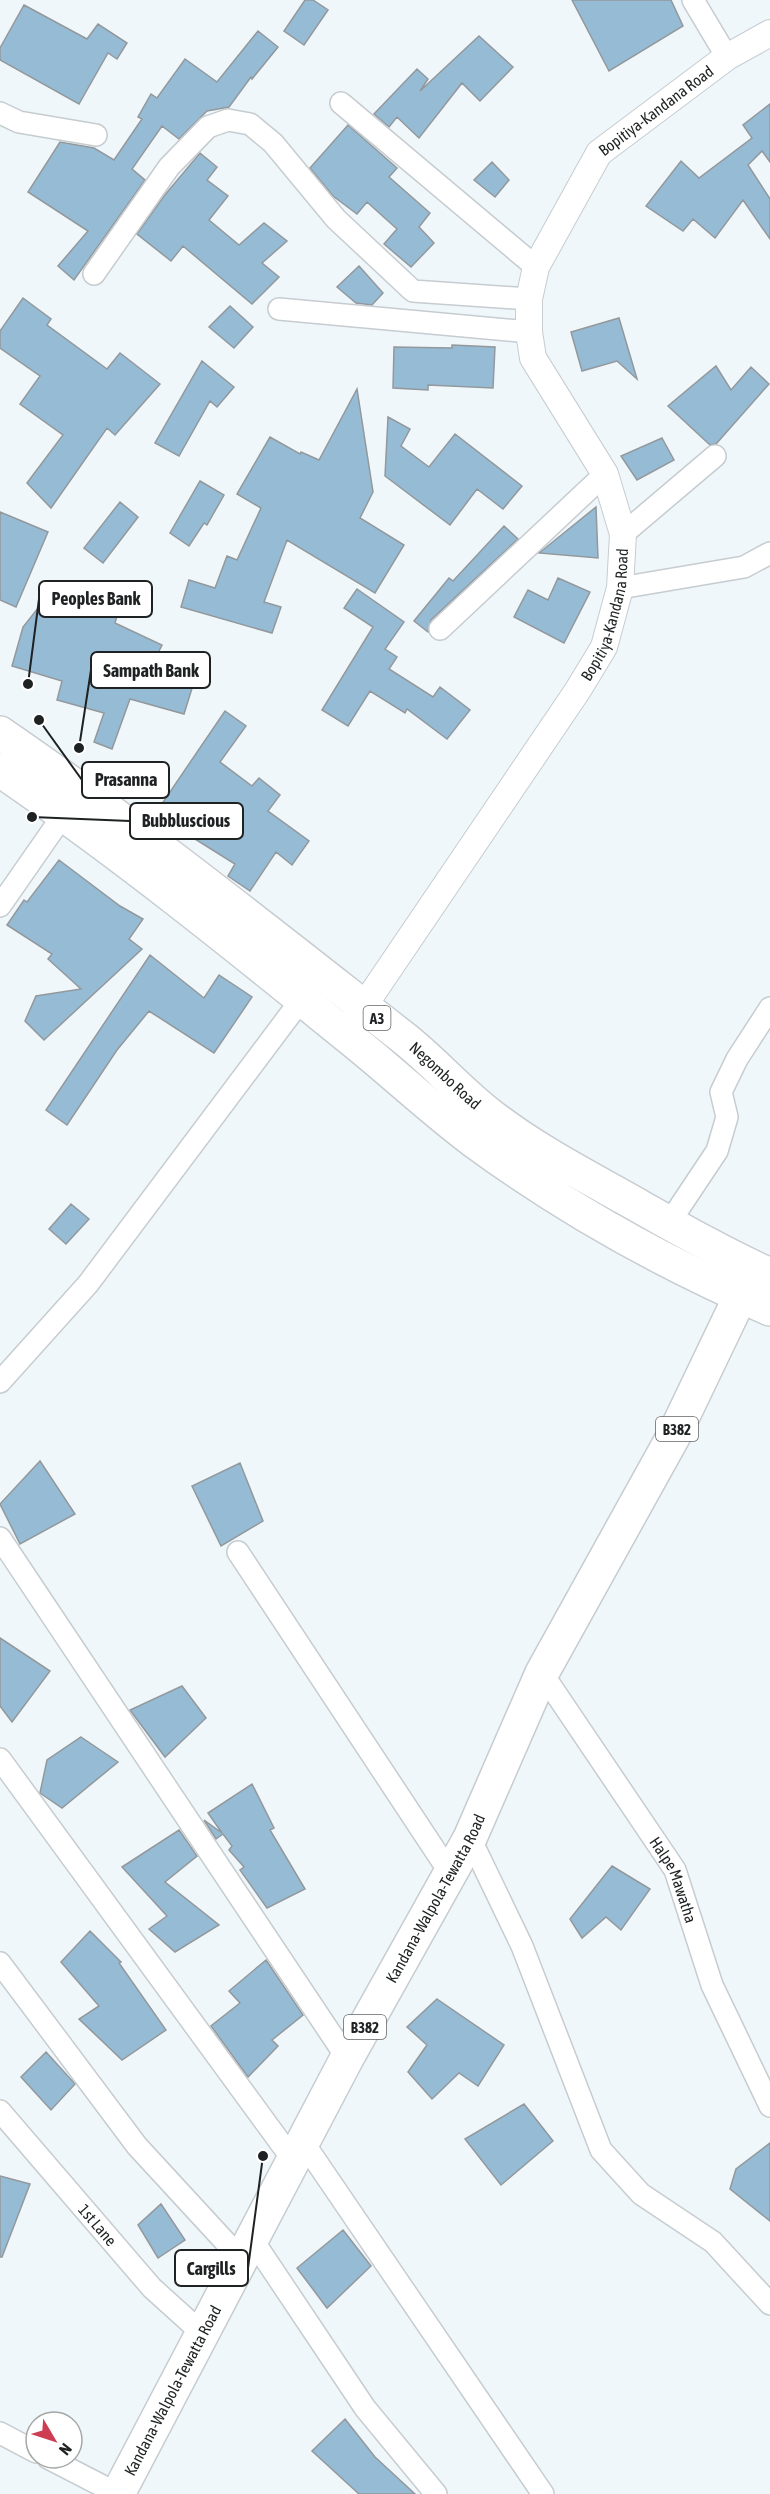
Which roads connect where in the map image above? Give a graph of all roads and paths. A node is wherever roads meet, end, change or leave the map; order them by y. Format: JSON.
{"nodes":[{"id":1,"x":693,"y":0,"type":"edge"},
{"id":2,"x":770,"y":33,"type":"edge"},
{"id":3,"x":727,"y":57,"type":"junction"},
{"id":4,"x":341,"y":103,"type":"dead end"},
{"id":5,"x":0,"y":113,"type":"edge"},
{"id":6,"x":96,"y":135,"type":"dead end"},
{"id":7,"x":536,"y":267,"type":"junction"},
{"id":8,"x":94,"y":274,"type":"dead end"},
{"id":9,"x":529,"y":299,"type":"junction"},
{"id":10,"x":279,"y":309,"type":"dead end"},
{"id":11,"x":529,"y":332,"type":"junction"},
{"id":12,"x":715,"y":456,"type":"dead end"},
{"id":13,"x":605,"y":474,"type":"junction"},
{"id":14,"x":623,"y":534,"type":"junction"},
{"id":15,"x":770,"y":553,"type":"edge"},
{"id":16,"x":620,"y":588,"type":"junction"},
{"id":17,"x":440,"y":629,"type":"dead end"},
{"id":18,"x":0,"y":733,"type":"edge"},
{"id":19,"x":0,"y":770,"type":"edge"},
{"id":20,"x":64,"y":814,"type":"junction"},
{"id":21,"x":0,"y":906,"type":"edge"},
{"id":22,"x":301,"y":1000,"type":"junction"},
{"id":23,"x":770,"y":1008,"type":"edge"},
{"id":24,"x":354,"y":1021,"type":"junction"},
{"id":25,"x":669,"y":1223,"type":"junction"},
{"id":26,"x":755,"y":1279,"type":"edge"},
{"id":27,"x":770,"y":1309,"type":"edge"},
{"id":28,"x":0,"y":1382,"type":"edge"},
{"id":29,"x":0,"y":1538,"type":"edge"},
{"id":30,"x":238,"y":1552,"type":"dead end"},
{"id":31,"x":542,"y":1673,"type":"junction"},
{"id":32,"x":0,"y":1759,"type":"edge"},
{"id":33,"x":470,"y":1838,"type":"junction"},
{"id":34,"x":450,"y":1873,"type":"junction"},
{"id":35,"x":0,"y":1963,"type":"edge"},
{"id":36,"x":347,"y":2058,"type":"junction"},
{"id":37,"x":770,"y":2106,"type":"edge"},
{"id":38,"x":0,"y":2111,"type":"edge"},
{"id":39,"x":298,"y":2151,"type":"junction"},
{"id":40,"x":247,"y":2249,"type":"junction"},
{"id":41,"x":770,"y":2304,"type":"edge"},
{"id":42,"x":203,"y":2334,"type":"junction"},
{"id":43,"x":0,"y":2433,"type":"edge"},
{"id":44,"x":24,"y":2446,"type":"edge"},
{"id":45,"x":71,"y":2470,"type":"edge"},
{"id":46,"x":118,"y":2494,"type":"edge"},
{"id":47,"x":436,"y":2494,"type":"edge"},
{"id":48,"x":543,"y":2494,"type":"edge"}],
"edges":[{"from":1,"to":3,"type":"street"},
{"from":2,"to":3,"type":"street","name":"Bopitiya-Kandana Road"},
{"from":3,"to":7,"type":"street","name":"Bopitiya-Kandana Road"},
{"from":4,"to":7,"type":"street"},
{"from":5,"to":6,"type":"street"},
{"from":7,"to":9,"type":"street","name":"Bopitiya-Kandana Road"},
{"from":8,"to":9,"type":"street"},
{"from":9,"to":11,"type":"street","name":"Bopitiya-Kandana Road"},
{"from":10,"to":11,"type":"street"},
{"from":11,"to":13,"type":"street","name":"Bopitiya-Kandana Road"},
{"from":12,"to":14,"type":"street"},
{"from":13,"to":14,"type":"street","name":"Bopitiya-Kandana Road"},
{"from":13,"to":17,"type":"street"},
{"from":14,"to":16,"type":"street","name":"Bopitiya-Kandana Road"},
{"from":15,"to":16,"type":"street"},
{"from":16,"to":24,"type":"street","name":"Bopitiya-Kandana Road"},
{"from":18,"to":24,"type":"main road","name":"Negombo Road","number":"A3"},
{"from":19,"to":20,"type":"main road","name":"Negombo Road","number":"A3"},
{"from":20,"to":21,"type":"street"},
{"from":20,"to":22,"type":"main road","name":"Negombo Road","number":"A3"},
{"from":22,"to":24,"type":"main road","name":"Negombo Road","number":"A3"},
{"from":22,"to":28,"type":"street"},
{"from":23,"to":25,"type":"street"},
{"from":24,"to":25,"type":"main road","name":"Negombo Road","number":"A3"},
{"from":24,"to":26,"type":"main road","name":"Negombo Road","number":"A3"},
{"from":25,"to":26,"type":"main road","name":"Negombo Road","number":"A3"},
{"from":26,"to":27,"type":"main road","name":"Negombo Road","number":"A3"},
{"from":26,"to":31,"type":"main road","name":"Kandana-Walpola-Tewatta Road","number":"B382"},
{"from":29,"to":36,"type":"street"},
{"from":30,"to":34,"type":"street"},
{"from":31,"to":33,"type":"main road","name":"Kandana-Walpola-Tewatta Road","number":"B382"},
{"from":31,"to":37,"type":"street","name":"Halpe Mawatha"},
{"from":32,"to":39,"type":"street"},
{"from":33,"to":34,"type":"main road","name":"Kandana-Walpola-Tewatta Road","number":"B382"},
{"from":33,"to":41,"type":"street"},
{"from":34,"to":36,"type":"main road","name":"Kandana-Walpola-Tewatta Road","number":"B382"},
{"from":35,"to":40,"type":"street"},
{"from":36,"to":39,"type":"main road","name":"Kandana-Walpola-Tewatta Road","number":"B382"},
{"from":38,"to":42,"type":"street","name":"1st Lane"},
{"from":39,"to":40,"type":"main road","name":"Kandana-Walpola-Tewatta Road","number":"B382"},
{"from":39,"to":48,"type":"street"},
{"from":40,"to":42,"type":"main road","name":"Kandana-Walpola-Tewatta Road","number":"B382"},
{"from":40,"to":47,"type":"street"},
{"from":42,"to":46,"type":"main road","name":"Kandana-Walpola-Tewatta Road","number":"B382"},
{"from":43,"to":44,"type":"street"},
{"from":45,"to":46,"type":"street"}]}
